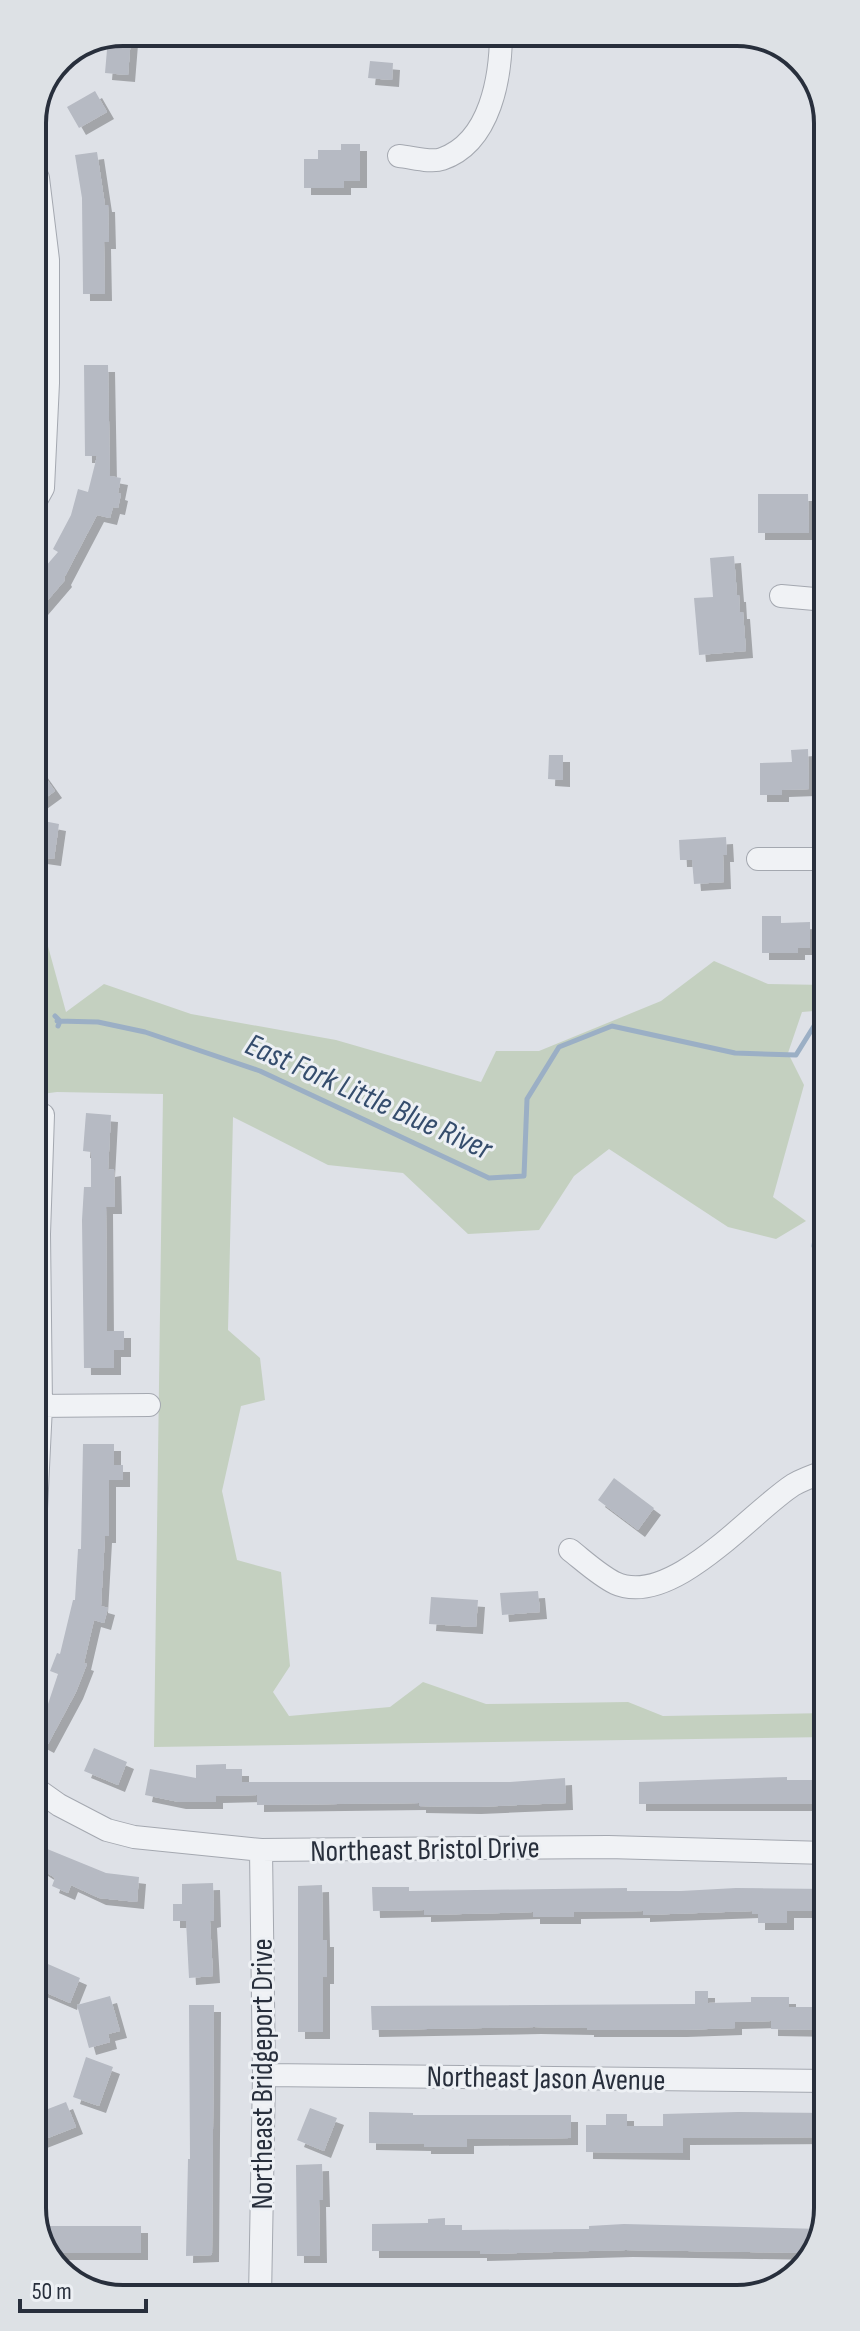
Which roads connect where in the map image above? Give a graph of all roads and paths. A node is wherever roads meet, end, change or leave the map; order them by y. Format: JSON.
{"nodes":[{"id":1,"x":500,"y":46,"type":"edge"},
{"id":2,"x":399,"y":156,"type":"dead end"},
{"id":3,"x":46,"y":244,"type":"edge"},
{"id":4,"x":46,"y":397,"type":"edge"},
{"id":5,"x":781,"y":596,"type":"dead end"},
{"id":6,"x":814,"y":599,"type":"edge"},
{"id":7,"x":758,"y":859,"type":"dead end"},
{"id":8,"x":814,"y":859,"type":"edge"},
{"id":9,"x":149,"y":1405,"type":"dead end"},
{"id":10,"x":46,"y":1406,"type":"edge"},
{"id":11,"x":814,"y":1476,"type":"edge"},
{"id":12,"x":570,"y":1550,"type":"dead end"},
{"id":13,"x":46,"y":1795,"type":"edge"},
{"id":14,"x":261,"y":1850,"type":"junction"},
{"id":15,"x":814,"y":1853,"type":"edge"},
{"id":16,"x":264,"y":2075,"type":"junction"},
{"id":17,"x":814,"y":2081,"type":"edge"},
{"id":18,"x":260,"y":2285,"type":"edge"}],
"edges":[{"from":1,"to":2,"type":"street"},
{"from":3,"to":4,"type":"street"},
{"from":5,"to":6,"type":"street"},
{"from":7,"to":8,"type":"street"},
{"from":9,"to":10,"type":"street"},
{"from":11,"to":12,"type":"street"},
{"from":13,"to":14,"type":"street","name":"Northeast Bristol Drive"},
{"from":14,"to":15,"type":"street","name":"Northeast Bristol Drive"},
{"from":14,"to":16,"type":"street","name":"Northeast Bridgeport Drive"},
{"from":16,"to":17,"type":"street","name":"Northeast Jason Avenue"},
{"from":16,"to":18,"type":"street","name":"Northeast Bridgeport Drive"}]}
